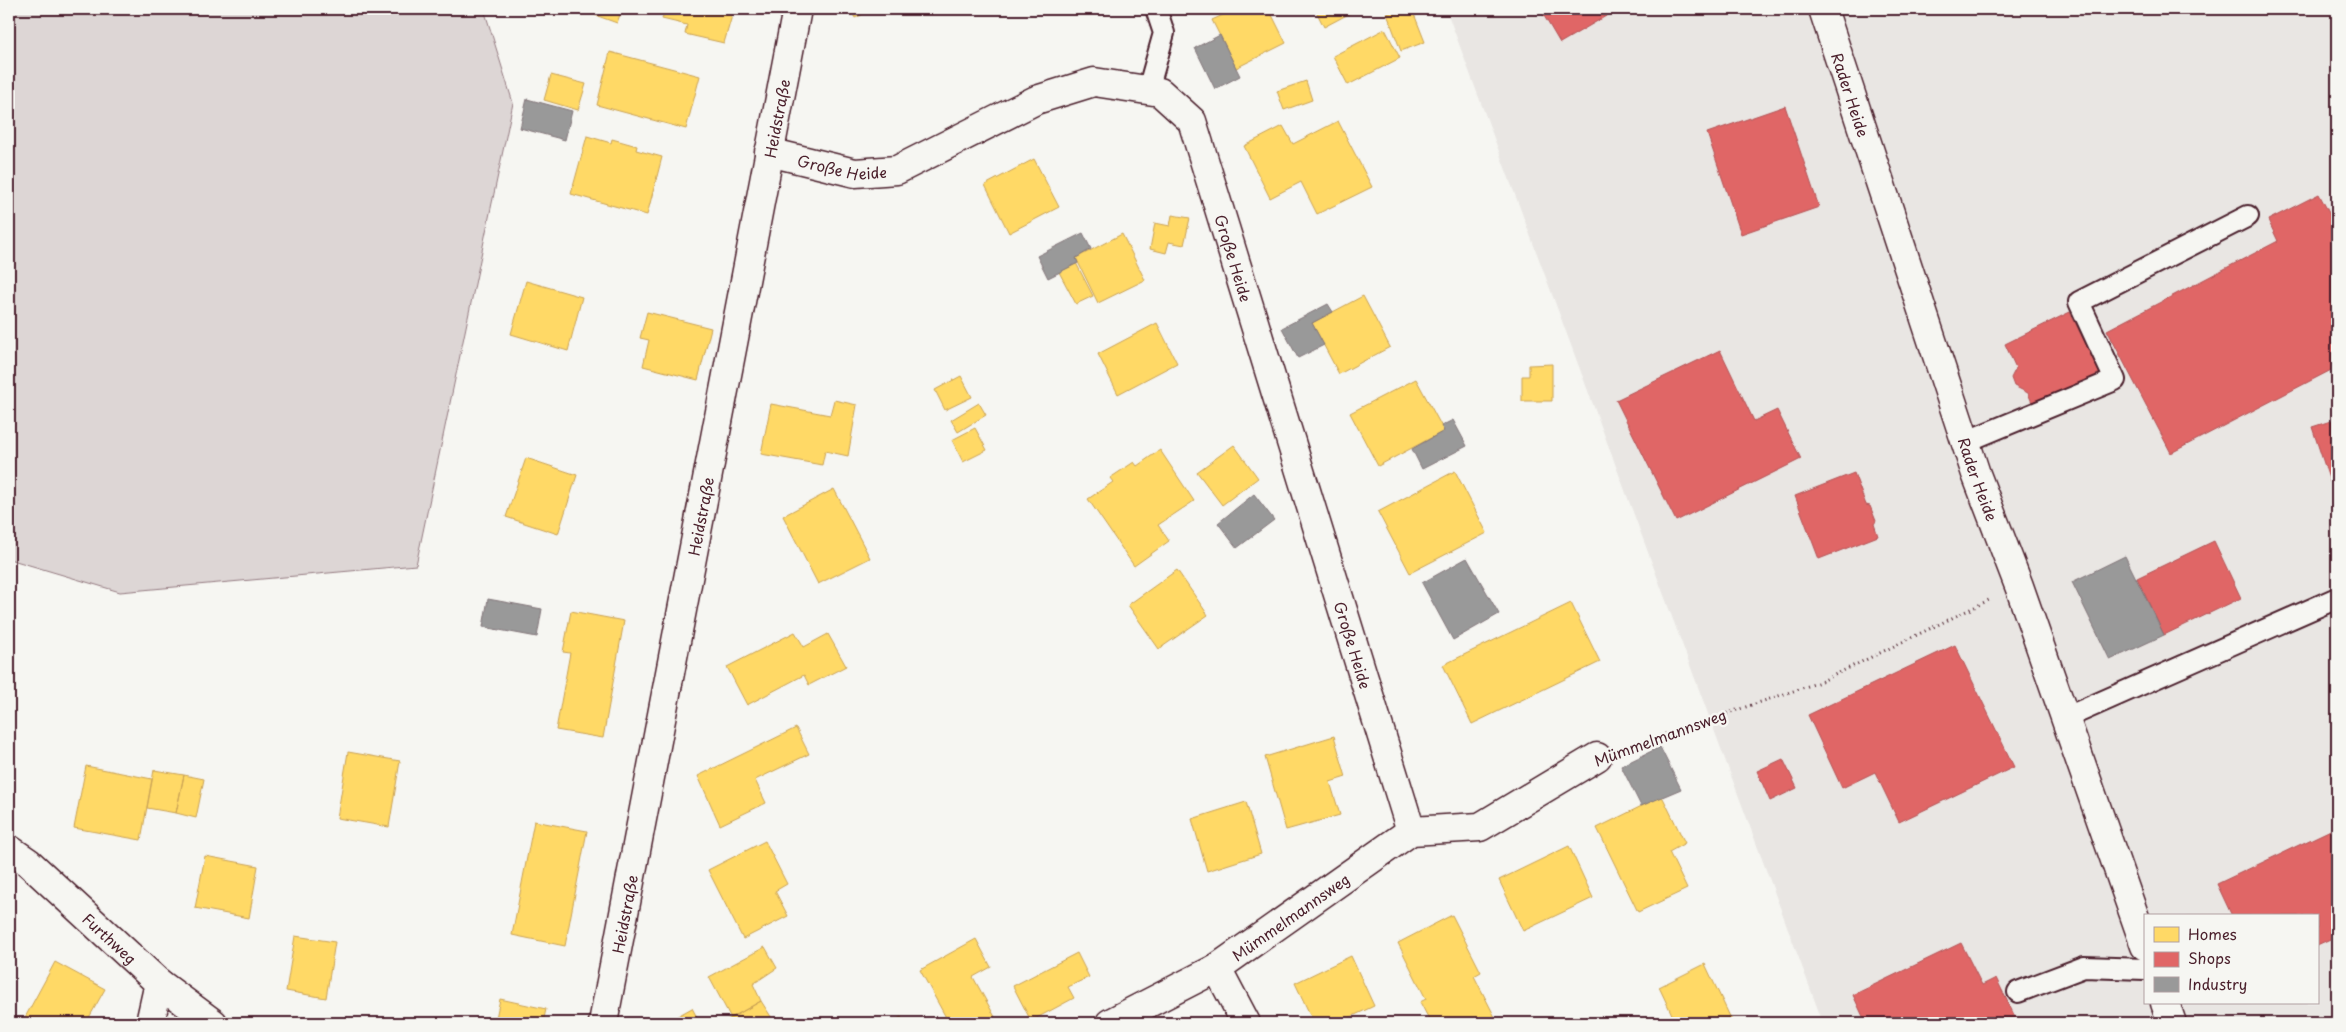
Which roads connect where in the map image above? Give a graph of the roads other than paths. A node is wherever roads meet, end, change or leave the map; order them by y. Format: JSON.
{"nodes":[{"id":1,"x":797,"y":9,"type":"edge"},
{"id":2,"x":1156,"y":9,"type":"edge"},
{"id":3,"x":1823,"y":9,"type":"edge"},
{"id":4,"x":1148,"y":90,"type":"junction"},
{"id":5,"x":769,"y":152,"type":"junction"},
{"id":6,"x":2248,"y":216,"type":"dead end"},
{"id":7,"x":1965,"y":442,"type":"junction"},
{"id":8,"x":2337,"y":598,"type":"edge"},
{"id":9,"x":2065,"y":718,"type":"junction"},
{"id":10,"x":1598,"y":757,"type":"road end"},
{"id":11,"x":1411,"y":831,"type":"junction"},
{"id":12,"x":9,"y":849,"type":"edge"},
{"id":13,"x":2144,"y":943,"type":"edge"},
{"id":14,"x":1217,"y":968,"type":"junction"},
{"id":15,"x":2144,"y":969,"type":"edge"},
{"id":16,"x":159,"y":983,"type":"junction"},
{"id":17,"x":2018,"y":992,"type":"dead end"},
{"id":18,"x":2165,"y":1004,"type":"edge"},
{"id":19,"x":150,"y":1023,"type":"edge"},
{"id":20,"x":213,"y":1023,"type":"edge"},
{"id":21,"x":603,"y":1023,"type":"edge"},
{"id":22,"x":1110,"y":1023,"type":"edge"},
{"id":23,"x":1246,"y":1023,"type":"edge"},
{"id":24,"x":2172,"y":1023,"type":"edge"}],
"edges":[{"from":1,"to":5,"type":"street","name":"Heidstraße"},
{"from":2,"to":4,"type":"lane"},
{"from":3,"to":7,"type":"street","name":"Rader Heide"},
{"from":4,"to":5,"type":"street","name":"Große Heide"},
{"from":4,"to":11,"type":"street","name":"Große Heide"},
{"from":5,"to":21,"type":"street","name":"Heidstraße"},
{"from":6,"to":7,"type":"lane"},
{"from":7,"to":9,"type":"street","name":"Rader Heide"},
{"from":8,"to":9,"type":"lane"},
{"from":9,"to":13,"type":"street","name":"Rader Heide"},
{"from":10,"to":11,"type":"street","name":"Mümmelmannsweg"},
{"from":11,"to":14,"type":"street","name":"Mümmelmannsweg"},
{"from":12,"to":16,"type":"street","name":"Furthweg"},
{"from":14,"to":22,"type":"street","name":"Mümmelmannsweg"},
{"from":14,"to":23,"type":"street"},
{"from":15,"to":17,"type":"lane"},
{"from":16,"to":19,"type":"street"},
{"from":16,"to":20,"type":"street","name":"Furthweg"},
{"from":18,"to":24,"type":"street"}]}
